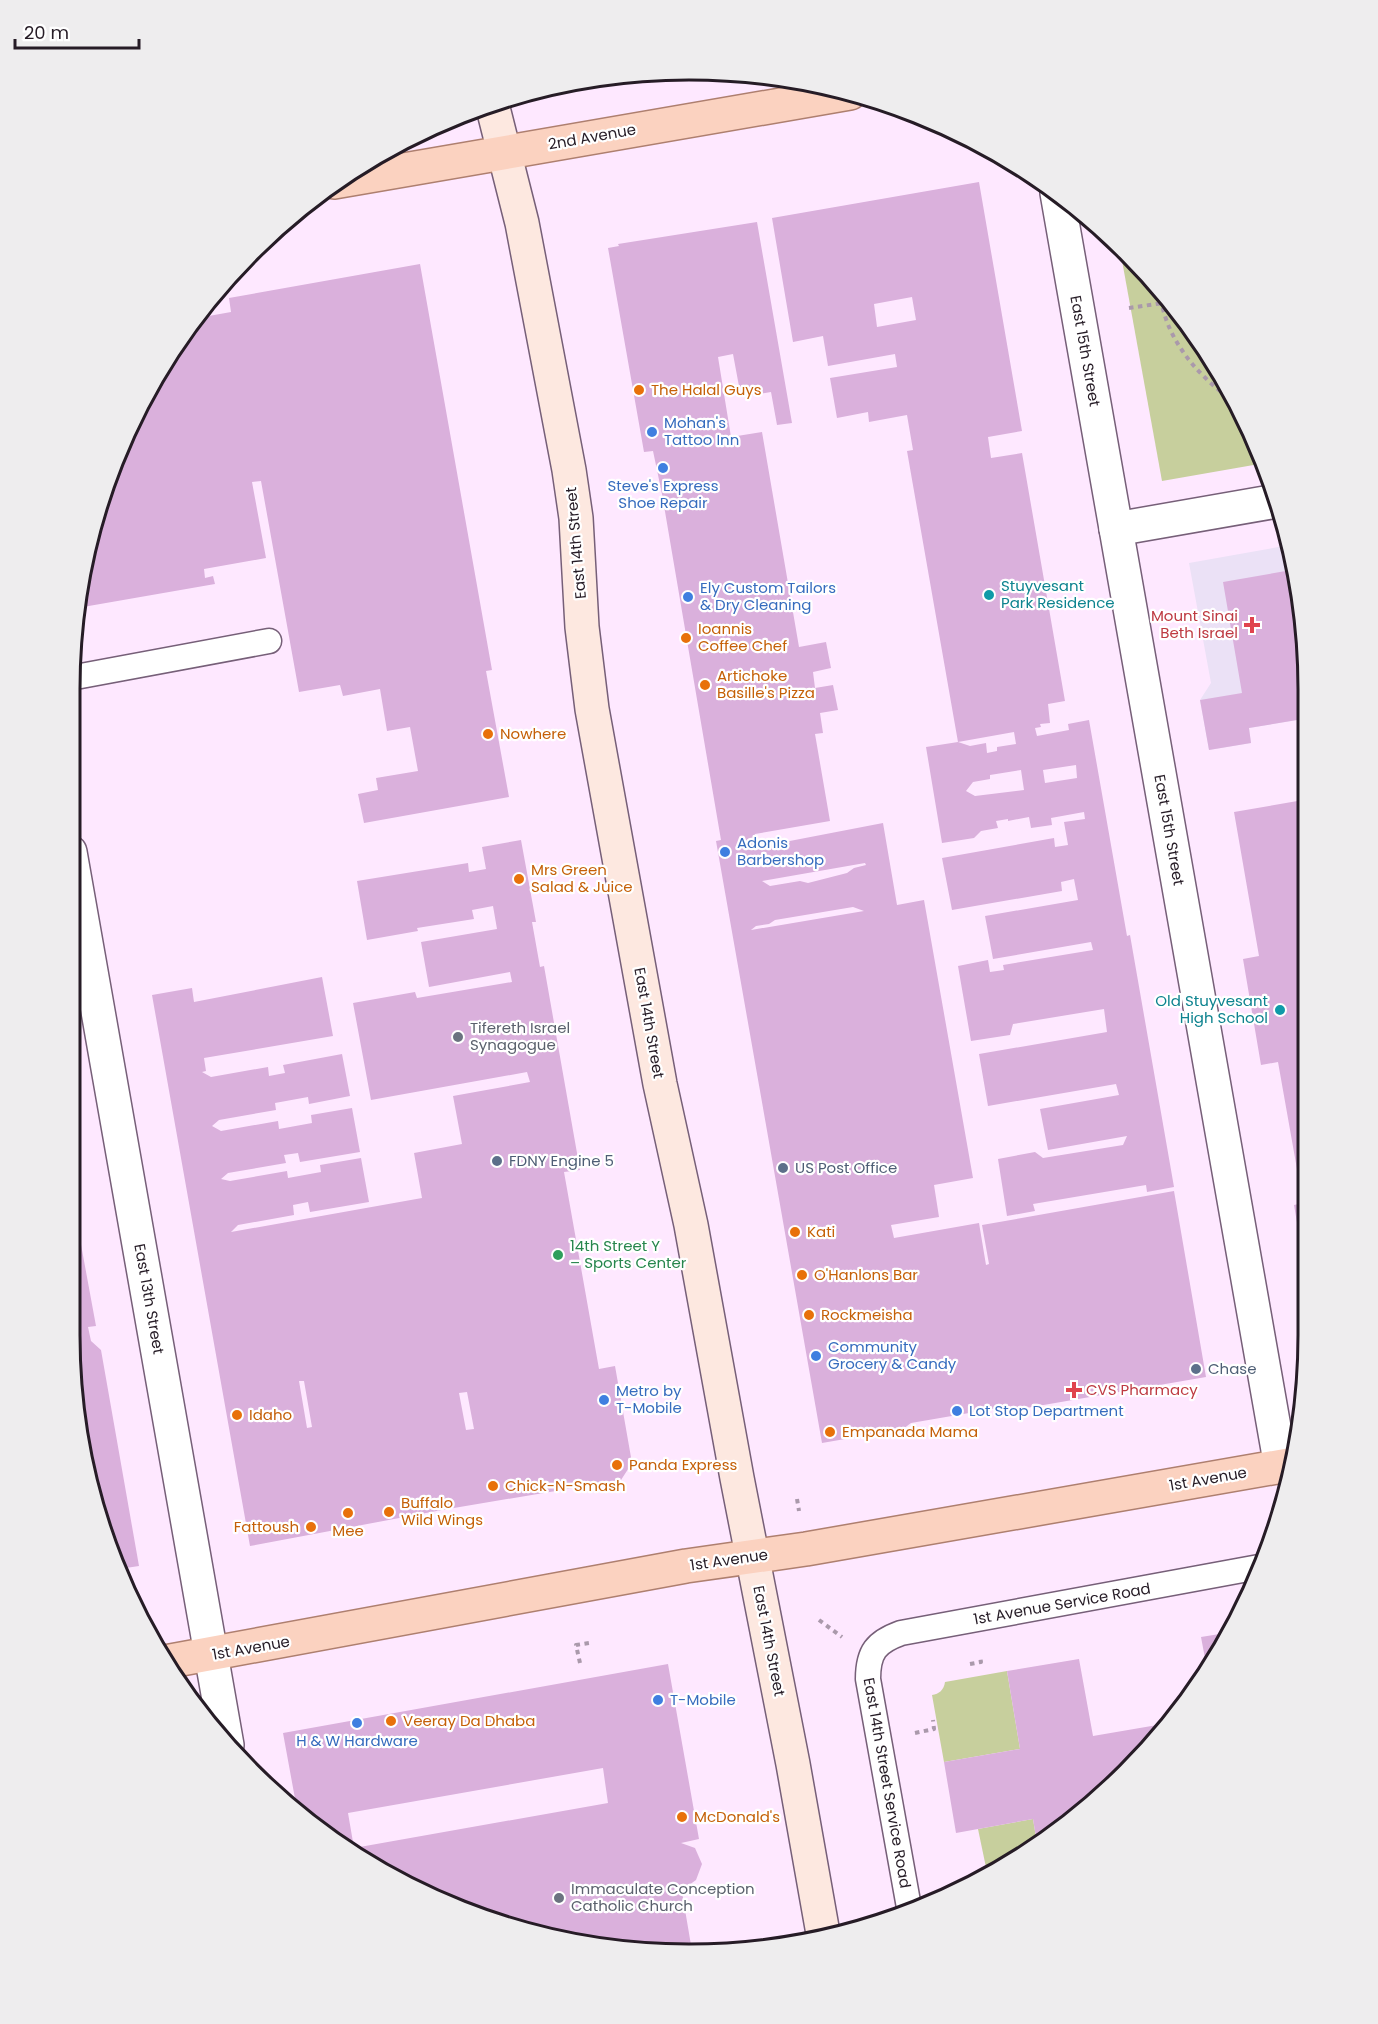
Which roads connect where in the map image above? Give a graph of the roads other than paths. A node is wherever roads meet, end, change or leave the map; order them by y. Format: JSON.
{"nodes":[{"id":1,"x":831,"y":96,"type":"edge"},
{"id":2,"x":494,"y":112,"type":"edge"},
{"id":3,"x":504,"y":152,"type":"junction"},
{"id":4,"x":356,"y":178,"type":"edge"},
{"id":5,"x":1059,"y":204,"type":"edge"},
{"id":6,"x":1269,"y":502,"type":"edge"},
{"id":7,"x":1116,"y":529,"type":"junction"},
{"id":8,"x":269,"y":641,"type":"dead end"},
{"id":9,"x":80,"y":676,"type":"edge"},
{"id":10,"x":80,"y":909,"type":"edge"},
{"id":11,"x":1286,"y":1457,"type":"edge"},
{"id":12,"x":1284,"y":1467,"type":"edge"},
{"id":13,"x":752,"y":1557,"type":"junction"},
{"id":14,"x":1251,"y":1569,"type":"edge"},
{"id":15,"x":872,"y":1653,"type":"joint"},
{"id":16,"x":211,"y":1655,"type":"junction"},
{"id":17,"x":174,"y":1661,"type":"edge"},
{"id":18,"x":224,"y":1729,"type":"edge"},
{"id":19,"x":908,"y":1903,"type":"edge"},
{"id":20,"x":822,"y":1930,"type":"edge"}],
"edges":[{"from":1,"to":3,"type":"main road","name":"2nd Avenue"},
{"from":2,"to":3,"type":"main road","name":"East 14th Street"},
{"from":3,"to":4,"type":"main road","name":"2nd Avenue"},
{"from":3,"to":13,"type":"main road","name":"East 14th Street"},
{"from":5,"to":7,"type":"street","name":"East 15th Street"},
{"from":6,"to":7,"type":"street"},
{"from":7,"to":11,"type":"street","name":"East 15th Street"},
{"from":8,"to":9,"type":"lane"},
{"from":10,"to":16,"type":"street","name":"East 13th Street"},
{"from":12,"to":13,"type":"main road","name":"1st Avenue"},
{"from":13,"to":16,"type":"main road","name":"1st Avenue"},
{"from":13,"to":20,"type":"main road","name":"East 14th Street"},
{"from":14,"to":15,"type":"lane","name":"1st Avenue Service Road"},
{"from":15,"to":19,"type":"lane","name":"East 14th Street Service Road"},
{"from":16,"to":17,"type":"main road","name":"1st Avenue"},
{"from":16,"to":18,"type":"street","name":"East 13th Street"}]}
